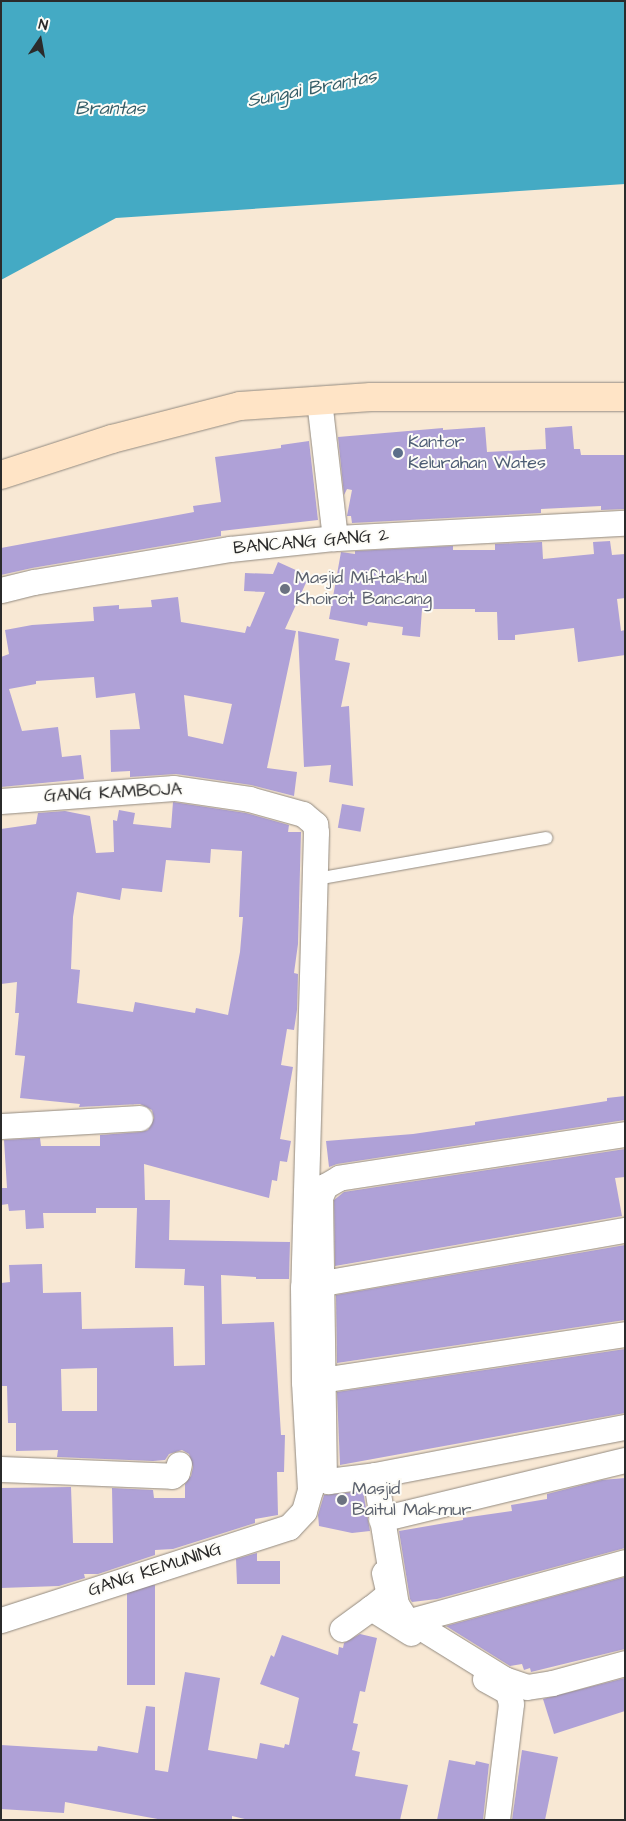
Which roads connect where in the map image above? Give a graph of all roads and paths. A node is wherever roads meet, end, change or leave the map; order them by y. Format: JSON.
{"nodes":[{"id":1,"x":625,"y":397,"type":"edge"},
{"id":2,"x":319,"y":400,"type":"junction"},
{"id":3,"x":1,"y":475,"type":"edge"},
{"id":4,"x":625,"y":523,"type":"edge"},
{"id":5,"x":336,"y":538,"type":"junction"},
{"id":6,"x":1,"y":590,"type":"edge"},
{"id":7,"x":1,"y":801,"type":"edge"},
{"id":8,"x":546,"y":838,"type":"dead end"},
{"id":9,"x":316,"y":878,"type":"junction"},
{"id":10,"x":140,"y":1118,"type":"dead end"},
{"id":11,"x":1,"y":1126,"type":"edge"},
{"id":12,"x":625,"y":1134,"type":"edge"},
{"id":13,"x":625,"y":1230,"type":"edge"},
{"id":14,"x":312,"y":1286,"type":"junction"},
{"id":15,"x":625,"y":1334,"type":"edge"},
{"id":16,"x":313,"y":1381,"type":"junction"},
{"id":17,"x":625,"y":1427,"type":"edge"},
{"id":18,"x":625,"y":1460,"type":"edge"},
{"id":19,"x":179,"y":1464,"type":"dead end"},
{"id":20,"x":1,"y":1469,"type":"edge"},
{"id":21,"x":375,"y":1475,"type":"junction"},
{"id":22,"x":381,"y":1519,"type":"junction"},
{"id":23,"x":382,"y":1559,"type":"dead end"},
{"id":24,"x":625,"y":1562,"type":"edge"},
{"id":25,"x":371,"y":1608,"type":"junction"},
{"id":26,"x":1,"y":1620,"type":"edge"},
{"id":27,"x":410,"y":1621,"type":"junction"},
{"id":28,"x":342,"y":1629,"type":"dead end"},
{"id":29,"x":625,"y":1663,"type":"edge"},
{"id":30,"x":497,"y":1820,"type":"edge"}],
"edges":[{"from":1,"to":2,"type":"main road"},
{"from":2,"to":3,"type":"main road"},
{"from":2,"to":5,"type":"street"},
{"from":4,"to":5,"type":"street","name":"BANCANG GANG 2"},
{"from":5,"to":6,"type":"street","name":"BANCANG GANG 2"},
{"from":7,"to":9,"type":"street","name":"GANG KAMBOJA"},
{"from":8,"to":9,"type":"lane"},
{"from":9,"to":14,"type":"street"},
{"from":10,"to":11,"type":"street"},
{"from":12,"to":14,"type":"street"},
{"from":13,"to":14,"type":"street"},
{"from":14,"to":16,"type":"street"},
{"from":15,"to":16,"type":"street"},
{"from":16,"to":21,"type":"street"},
{"from":16,"to":26,"type":"street","name":"GANG KEMUNING"},
{"from":17,"to":21,"type":"street"},
{"from":18,"to":22,"type":"street"},
{"from":19,"to":20,"type":"street"},
{"from":21,"to":22,"type":"street"},
{"from":22,"to":27,"type":"street"},
{"from":23,"to":25,"type":"street"},
{"from":24,"to":27,"type":"street"},
{"from":25,"to":28,"type":"street"},
{"from":25,"to":30,"type":"street"},
{"from":27,"to":29,"type":"street"}]}
